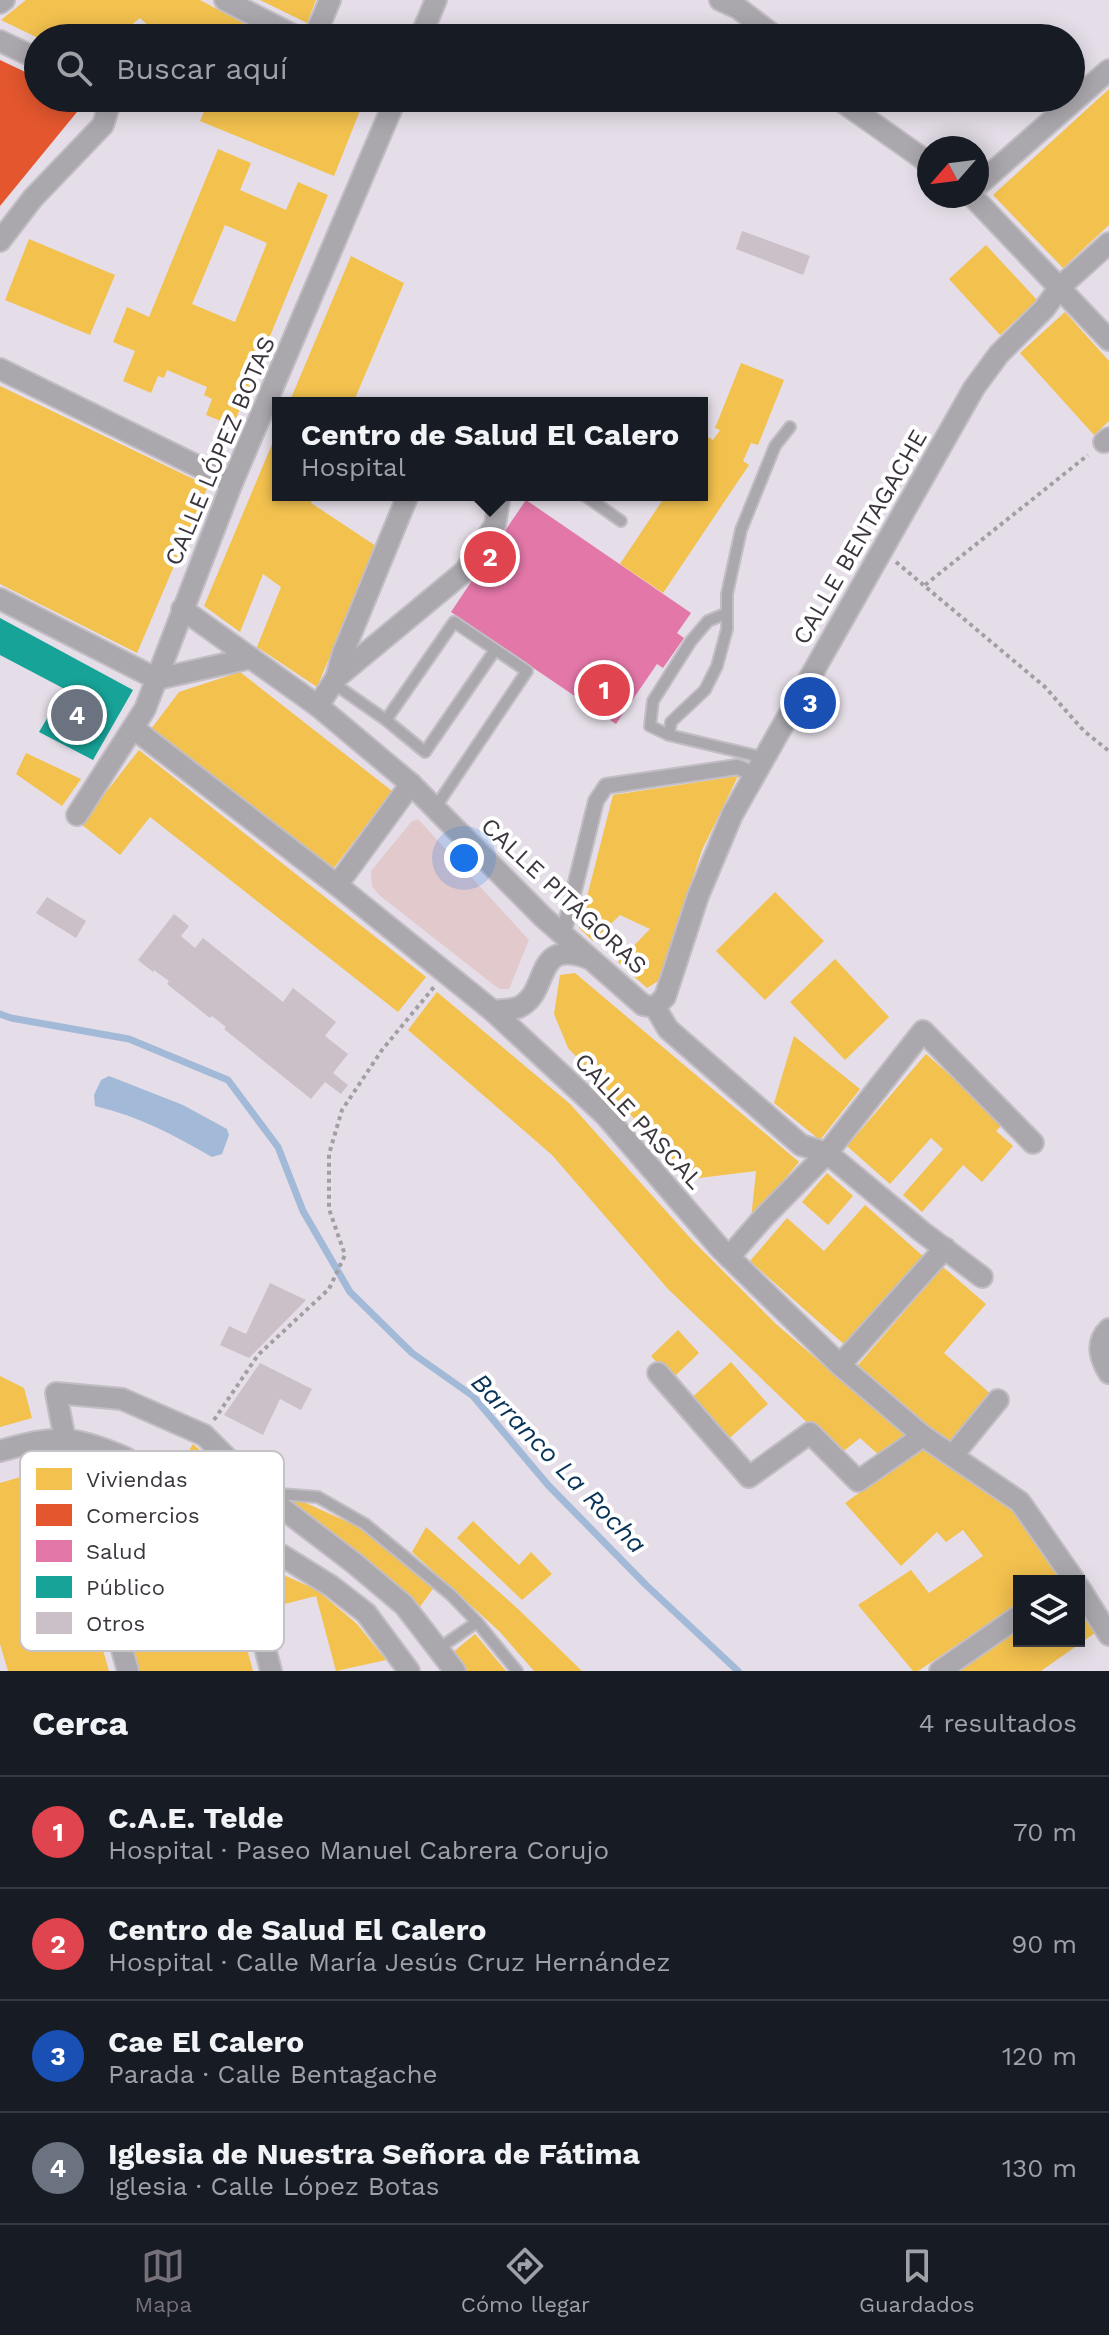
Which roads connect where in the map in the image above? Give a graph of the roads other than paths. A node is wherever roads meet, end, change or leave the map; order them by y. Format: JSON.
{"nodes":[{"id":1,"x":225,"y":0,"type":"edge"},
{"id":2,"x":330,"y":0,"type":"edge"},
{"id":3,"x":436,"y":0,"type":"edge"},
{"id":4,"x":720,"y":0,"type":"edge"},
{"id":5,"x":272,"y":24,"type":"edge"},
{"id":6,"x":320,"y":24,"type":"edge"},
{"id":7,"x":426,"y":24,"type":"edge"},
{"id":8,"x":759,"y":24,"type":"edge"},
{"id":9,"x":0,"y":41,"type":"edge"},
{"id":10,"x":24,"y":52,"type":"edge"},
{"id":11,"x":1109,"y":70,"type":"edge"},
{"id":12,"x":1085,"y":91,"type":"edge"},
{"id":13,"x":107,"y":112,"type":"edge"},
{"id":14,"x":390,"y":112,"type":"edge"},
{"id":15,"x":857,"y":112,"type":"edge"},
{"id":16,"x":1061,"y":112,"type":"edge"},
{"id":17,"x":917,"y":155,"type":"edge"},
{"id":18,"x":989,"y":175,"type":"edge"},
{"id":19,"x":983,"y":208,"type":"edge"},
{"id":20,"x":0,"y":241,"type":"edge"},
{"id":21,"x":1109,"y":243,"type":"edge"},
{"id":22,"x":1061,"y":286,"type":"junction"},
{"id":23,"x":1109,"y":340,"type":"edge"},
{"id":24,"x":0,"y":369,"type":"edge"},
{"id":25,"x":790,"y":427,"type":"dead end"},
{"id":26,"x":232,"y":483,"type":"junction"},
{"id":27,"x":406,"y":501,"type":"edge"},
{"id":28,"x":499,"y":501,"type":"edge"},
{"id":29,"x":593,"y":501,"type":"edge"},
{"id":30,"x":621,"y":521,"type":"dead end"},
{"id":31,"x":0,"y":599,"type":"edge"},
{"id":32,"x":182,"y":609,"type":"junction"},
{"id":33,"x":727,"y":613,"type":"junction"},
{"id":34,"x":495,"y":650,"type":"junction"},
{"id":35,"x":251,"y":658,"type":"junction"},
{"id":36,"x":157,"y":679,"type":"junction"},
{"id":37,"x":335,"y":680,"type":"junction"},
{"id":38,"x":318,"y":706,"type":"junction"},
{"id":39,"x":386,"y":720,"type":"junction"},
{"id":40,"x":133,"y":728,"type":"junction"},
{"id":41,"x":669,"y":735,"type":"junction"},
{"id":42,"x":759,"y":768,"type":"junction"},
{"id":43,"x":411,"y":784,"type":"junction"},
{"id":44,"x":435,"y":808,"type":"junction"},
{"id":45,"x":77,"y":815,"type":"dead end"},
{"id":46,"x":337,"y":885,"type":"junction"},
{"id":47,"x":543,"y":917,"type":"junction"},
{"id":48,"x":563,"y":935,"type":"junction"},
{"id":49,"x":589,"y":958,"type":"junction"},
{"id":50,"x":543,"y":967,"type":"junction"},
{"id":51,"x":655,"y":1007,"type":"junction"},
{"id":52,"x":493,"y":1011,"type":"junction"},
{"id":53,"x":1033,"y":1143,"type":"dead end"},
{"id":54,"x":827,"y":1153,"type":"junction"},
{"id":55,"x":945,"y":1248,"type":"junction"},
{"id":56,"x":729,"y":1257,"type":"junction"},
{"id":57,"x":982,"y":1277,"type":"dead end"},
{"id":58,"x":1109,"y":1329,"type":"edge"},
{"id":59,"x":840,"y":1365,"type":"junction"},
{"id":60,"x":1104,"y":1365,"type":"edge"},
{"id":61,"x":658,"y":1373,"type":"dead end"},
{"id":62,"x":998,"y":1400,"type":"dead end"},
{"id":63,"x":923,"y":1436,"type":"junction"},
{"id":64,"x":64,"y":1439,"type":"junction"},
{"id":65,"x":0,"y":1451,"type":"edge"},
{"id":66,"x":67,"y":1451,"type":"edge"},
{"id":67,"x":109,"y":1451,"type":"edge"},
{"id":68,"x":220,"y":1451,"type":"edge"},
{"id":69,"x":953,"y":1455,"type":"junction"},
{"id":70,"x":284,"y":1494,"type":"edge"},
{"id":71,"x":284,"y":1510,"type":"edge"},
{"id":72,"x":284,"y":1557,"type":"edge"},
{"id":73,"x":1069,"y":1575,"type":"edge"},
{"id":74,"x":1085,"y":1599,"type":"edge"},
{"id":75,"x":1013,"y":1620,"type":"edge"},
{"id":76,"x":477,"y":1622,"type":"junction"},
{"id":77,"x":1109,"y":1635,"type":"edge"},
{"id":78,"x":438,"y":1649,"type":"junction"},
{"id":79,"x":122,"y":1651,"type":"edge"},
{"id":80,"x":266,"y":1651,"type":"edge"},
{"id":81,"x":128,"y":1671,"type":"edge"},
{"id":82,"x":271,"y":1671,"type":"edge"},
{"id":83,"x":409,"y":1671,"type":"edge"},
{"id":84,"x":455,"y":1671,"type":"edge"},
{"id":85,"x":517,"y":1671,"type":"edge"},
{"id":86,"x":940,"y":1671,"type":"edge"}],
"edges":[{"from":1,"to":5,"type":"street"},
{"from":2,"to":6,"type":"street"},
{"from":3,"to":7,"type":"street"},
{"from":4,"to":8,"type":"street"},
{"from":9,"to":10,"type":"street"},
{"from":11,"to":12,"type":"street"},
{"from":13,"to":20,"type":"street"},
{"from":14,"to":26,"type":"street","name":"CALLE LÓPEZ BOTAS"},
{"from":15,"to":17,"type":"street"},
{"from":16,"to":18,"type":"street"},
{"from":19,"to":22,"type":"street"},
{"from":21,"to":22,"type":"street","name":"CALLE BENTAGACHE"},
{"from":22,"to":23,"type":"street"},
{"from":22,"to":42,"type":"street","name":"CALLE BENTAGACHE"},
{"from":24,"to":26,"type":"street"},
{"from":25,"to":33,"type":"lane"},
{"from":26,"to":32,"type":"street","name":"CALLE LÓPEZ BOTAS"},
{"from":27,"to":37,"type":"street"},
{"from":28,"to":37,"type":"street"},
{"from":29,"to":30,"type":"lane"},
{"from":31,"to":36,"type":"street"},
{"from":32,"to":35,"type":"street","name":"CALLE PITÁGORAS"},
{"from":32,"to":36,"type":"street","name":"CALLE LÓPEZ BOTAS"},
{"from":33,"to":41,"type":"lane"},
{"from":33,"to":41,"type":"lane"},
{"from":34,"to":39,"type":"lane"},
{"from":34,"to":39,"type":"lane"},
{"from":34,"to":44,"type":"lane"},
{"from":35,"to":36,"type":"street"},
{"from":35,"to":38,"type":"street","name":"CALLE PITÁGORAS"},
{"from":36,"to":40,"type":"street","name":"CALLE LÓPEZ BOTAS"},
{"from":37,"to":38,"type":"street"},
{"from":37,"to":39,"type":"lane"},
{"from":38,"to":43,"type":"street","name":"CALLE PITÁGORAS"},
{"from":40,"to":45,"type":"street","name":"CALLE LÓPEZ BOTAS"},
{"from":40,"to":46,"type":"street","name":"CALLE PASCAL"},
{"from":41,"to":42,"type":"lane"},
{"from":42,"to":48,"type":"street"},
{"from":42,"to":51,"type":"street","name":"CALLE BENTAGACHE"},
{"from":43,"to":44,"type":"street","name":"CALLE PITÁGORAS"},
{"from":43,"to":46,"type":"street"},
{"from":44,"to":47,"type":"street","name":"CALLE PITÁGORAS"},
{"from":46,"to":52,"type":"street","name":"CALLE PASCAL"},
{"from":47,"to":48,"type":"street","name":"CALLE PITÁGORAS"},
{"from":47,"to":50,"type":"street"},
{"from":48,"to":49,"type":"street","name":"CALLE PITÁGORAS"},
{"from":49,"to":50,"type":"street"},
{"from":49,"to":51,"type":"street","name":"CALLE PITÁGORAS"},
{"from":50,"to":52,"type":"street"},
{"from":51,"to":54,"type":"street","name":"CALLE PITÁGORAS"},
{"from":52,"to":56,"type":"street","name":"CALLE PASCAL"},
{"from":53,"to":54,"type":"street"},
{"from":54,"to":55,"type":"street","name":"CALLE PITÁGORAS"},
{"from":54,"to":56,"type":"street"},
{"from":55,"to":57,"type":"street","name":"CALLE PITÁGORAS"},
{"from":55,"to":59,"type":"street"},
{"from":56,"to":59,"type":"street","name":"CALLE PASCAL"},
{"from":58,"to":60,"type":"street"},
{"from":59,"to":63,"type":"street","name":"CALLE PASCAL"},
{"from":61,"to":63,"type":"street"},
{"from":62,"to":69,"type":"street"},
{"from":63,"to":69,"type":"street","name":"CALLE PASCAL"},
{"from":64,"to":65,"type":"street"},
{"from":64,"to":66,"type":"street"},
{"from":64,"to":67,"type":"street"},
{"from":64,"to":68,"type":"street"},
{"from":69,"to":73,"type":"street","name":"CALLE PASCAL"},
{"from":70,"to":76,"type":"lane"},
{"from":71,"to":78,"type":"street"},
{"from":72,"to":83,"type":"street"},
{"from":74,"to":77,"type":"street","name":"CALLE PASCAL"},
{"from":75,"to":86,"type":"street"},
{"from":76,"to":78,"type":"lane"},
{"from":76,"to":85,"type":"lane"},
{"from":78,"to":84,"type":"street"},
{"from":79,"to":81,"type":"street"},
{"from":80,"to":82,"type":"street"}]}
